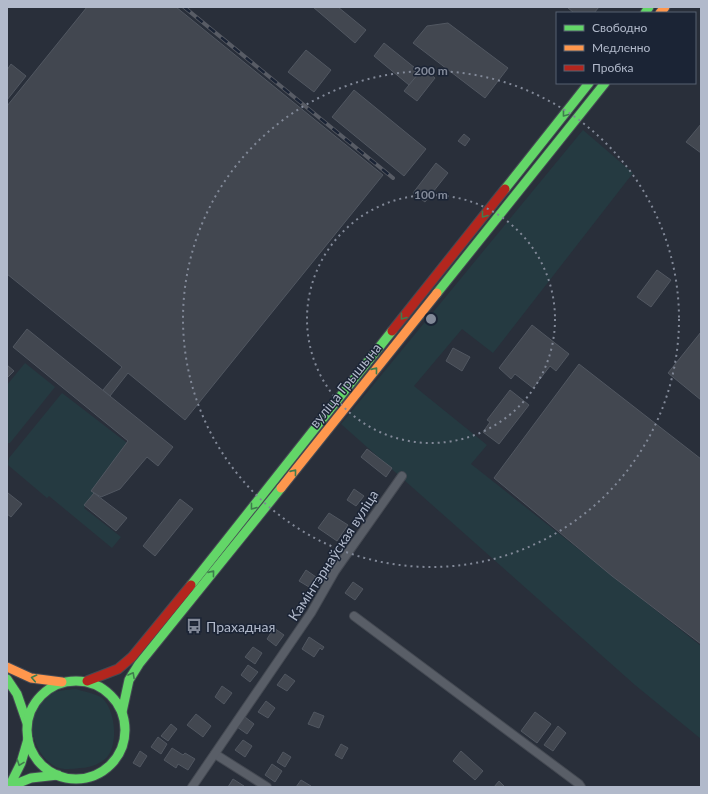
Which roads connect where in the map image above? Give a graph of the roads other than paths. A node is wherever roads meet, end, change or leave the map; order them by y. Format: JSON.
{"nodes":[{"id":1,"x":588,"y":84,"type":"edge"},
{"id":2,"x":604,"y":84,"type":"edge"},
{"id":3,"x":402,"y":476,"type":"dead end"},
{"id":4,"x":354,"y":616,"type":"dead end"},
{"id":5,"x":7,"y":667,"type":"edge"},
{"id":6,"x":7,"y":679,"type":"edge"},
{"id":7,"x":86,"y":681,"type":"junction"},
{"id":8,"x":62,"y":682,"type":"junction"},
{"id":9,"x":122,"y":712,"type":"junction"},
{"id":10,"x":27,"y":723,"type":"junction"},
{"id":11,"x":28,"y":739,"type":"junction"},
{"id":12,"x":214,"y":754,"type":"junction"},
{"id":13,"x":58,"y":775,"type":"junction"},
{"id":14,"x":10,"y":786,"type":"edge"},
{"id":15,"x":192,"y":787,"type":"edge"},
{"id":16,"x":267,"y":787,"type":"edge"},
{"id":17,"x":581,"y":787,"type":"edge"}],
"edges":[{"from":1,"to":7,"type":"main road","name":"вуліца Грышына","one_way":true},
{"from":9,"to":2,"type":"main road","name":"вуліца Грышына","one_way":true},
{"from":3,"to":12,"type":"street","name":"Камінтэрнаўская вуліца"},
{"from":4,"to":17,"type":"street"},
{"from":8,"to":5,"type":"main road","one_way":true},
{"from":6,"to":10,"type":"main road"},
{"from":7,"to":8,"type":"main road"},
{"from":7,"to":9,"type":"main road"},
{"from":8,"to":10,"type":"main road"},
{"from":9,"to":13,"type":"main road"},
{"from":10,"to":11,"type":"main road"},
{"from":11,"to":13,"type":"main road"},
{"from":11,"to":14,"type":"main road","one_way":true},
{"from":12,"to":15,"type":"street","name":"Камінтэрнаўская вуліца"},
{"from":12,"to":16,"type":"street"},
{"from":13,"to":14,"type":"main road"}]}
